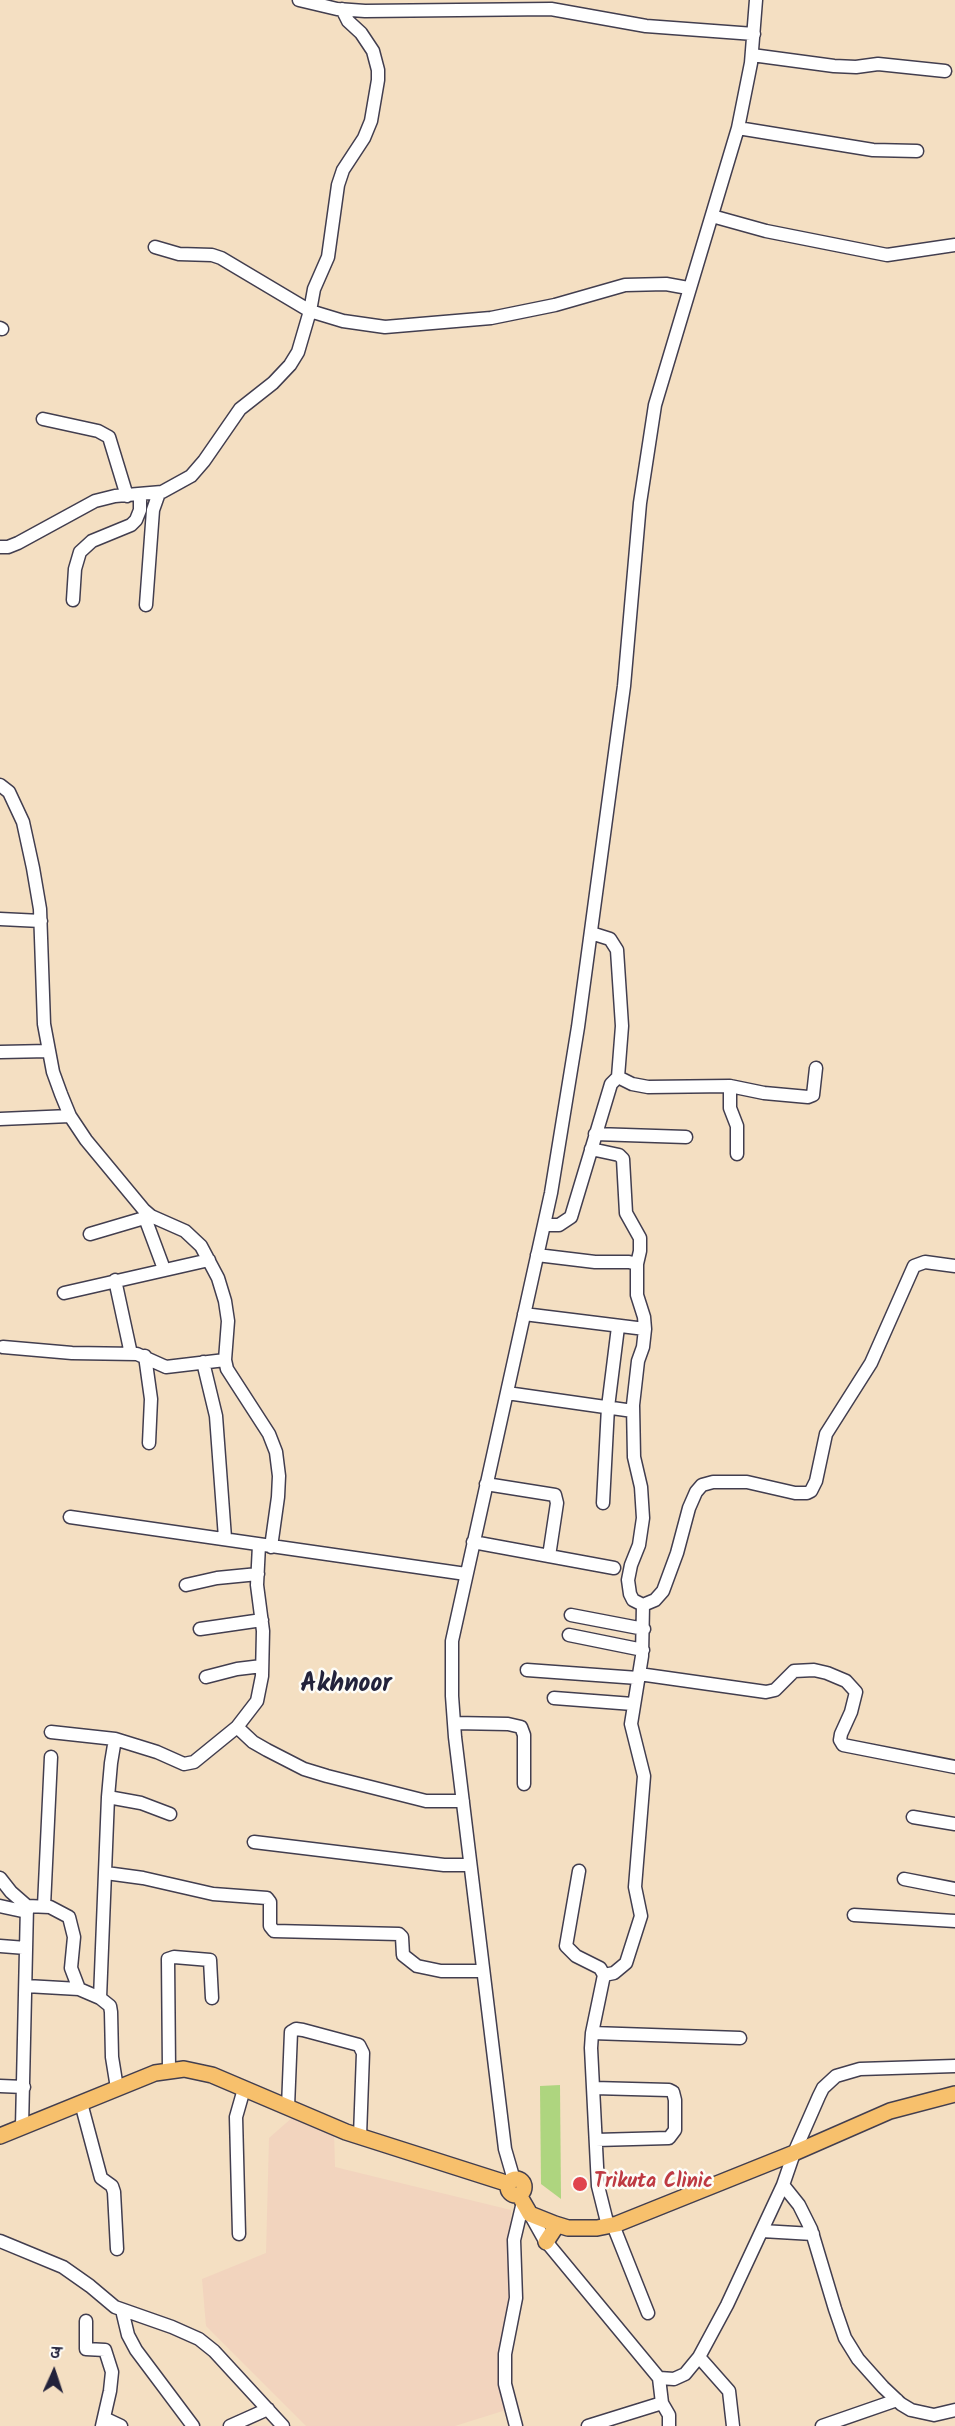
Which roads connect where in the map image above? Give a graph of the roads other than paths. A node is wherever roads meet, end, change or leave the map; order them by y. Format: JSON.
{"nodes":[{"id":1,"x":299,"y":0,"type":"edge"},
{"id":2,"x":756,"y":0,"type":"edge"},
{"id":3,"x":342,"y":9,"type":"junction"},
{"id":4,"x":754,"y":34,"type":"junction"},
{"id":5,"x":752,"y":56,"type":"junction"},
{"id":6,"x":945,"y":71,"type":"dead end"},
{"id":7,"x":738,"y":128,"type":"junction"},
{"id":8,"x":916,"y":151,"type":"dead end"},
{"id":9,"x":712,"y":216,"type":"junction"},
{"id":10,"x":955,"y":245,"type":"edge"},
{"id":11,"x":155,"y":247,"type":"dead end"},
{"id":12,"x":688,"y":288,"type":"junction"},
{"id":13,"x":310,"y":311,"type":"junction"},
{"id":14,"x":43,"y":419,"type":"dead end"},
{"id":15,"x":159,"y":493,"type":"junction"},
{"id":16,"x":140,"y":495,"type":"junction"},
{"id":17,"x":127,"y":496,"type":"junction"},
{"id":18,"x":2,"y":550,"type":"edge"},
{"id":19,"x":73,"y":600,"type":"dead end"},
{"id":20,"x":146,"y":605,"type":"dead end"},
{"id":21,"x":0,"y":785,"type":"edge"},
{"id":22,"x":0,"y":919,"type":"edge"},
{"id":23,"x":41,"y":921,"type":"junction"},
{"id":24,"x":591,"y":933,"type":"junction"},
{"id":25,"x":49,"y":1051,"type":"junction"},
{"id":26,"x":0,"y":1052,"type":"edge"},
{"id":27,"x":816,"y":1068,"type":"dead end"},
{"id":28,"x":618,"y":1077,"type":"junction"},
{"id":29,"x":730,"y":1086,"type":"junction"},
{"id":30,"x":70,"y":1116,"type":"junction"},
{"id":31,"x":0,"y":1119,"type":"edge"},
{"id":32,"x":596,"y":1134,"type":"junction"},
{"id":33,"x":686,"y":1137,"type":"dead end"},
{"id":34,"x":591,"y":1149,"type":"junction"},
{"id":35,"x":736,"y":1154,"type":"dead end"},
{"id":36,"x":148,"y":1217,"type":"junction"},
{"id":37,"x":544,"y":1225,"type":"junction"},
{"id":38,"x":90,"y":1234,"type":"dead end"},
{"id":39,"x":537,"y":1255,"type":"junction"},
{"id":40,"x":209,"y":1260,"type":"junction"},
{"id":41,"x":637,"y":1264,"type":"junction"},
{"id":42,"x":955,"y":1266,"type":"edge"},
{"id":43,"x":164,"y":1269,"type":"junction"},
{"id":44,"x":116,"y":1280,"type":"junction"},
{"id":45,"x":64,"y":1293,"type":"dead end"},
{"id":46,"x":524,"y":1314,"type":"junction"},
{"id":47,"x":618,"y":1327,"type":"junction"},
{"id":48,"x":645,"y":1329,"type":"junction"},
{"id":49,"x":3,"y":1347,"type":"dead end"},
{"id":50,"x":132,"y":1354,"type":"junction"},
{"id":51,"x":145,"y":1356,"type":"junction"},
{"id":52,"x":225,"y":1360,"type":"junction"},
{"id":53,"x":203,"y":1362,"type":"junction"},
{"id":54,"x":507,"y":1393,"type":"junction"},
{"id":55,"x":608,"y":1407,"type":"junction"},
{"id":56,"x":633,"y":1411,"type":"junction"},
{"id":57,"x":149,"y":1443,"type":"dead end"},
{"id":58,"x":486,"y":1484,"type":"junction"},
{"id":59,"x":603,"y":1503,"type":"dead end"},
{"id":60,"x":70,"y":1517,"type":"dead end"},
{"id":61,"x":225,"y":1538,"type":"junction"},
{"id":62,"x":473,"y":1542,"type":"junction"},
{"id":63,"x":270,"y":1546,"type":"junction"},
{"id":64,"x":549,"y":1556,"type":"junction"},
{"id":65,"x":614,"y":1568,"type":"dead end"},
{"id":66,"x":258,"y":1574,"type":"junction"},
{"id":67,"x":466,"y":1574,"type":"junction"},
{"id":68,"x":186,"y":1584,"type":"dead end"},
{"id":69,"x":643,"y":1605,"type":"junction"},
{"id":70,"x":571,"y":1615,"type":"dead end"},
{"id":71,"x":262,"y":1620,"type":"junction"},
{"id":72,"x":200,"y":1629,"type":"dead end"},
{"id":73,"x":644,"y":1629,"type":"junction"},
{"id":74,"x":568,"y":1635,"type":"dead end"},
{"id":75,"x":643,"y":1650,"type":"junction"},
{"id":76,"x":262,"y":1666,"type":"junction"},
{"id":77,"x":527,"y":1670,"type":"dead end"},
{"id":78,"x":638,"y":1676,"type":"junction"},
{"id":79,"x":206,"y":1677,"type":"dead end"},
{"id":80,"x":554,"y":1698,"type":"dead end"},
{"id":81,"x":633,"y":1704,"type":"junction"},
{"id":82,"x":454,"y":1723,"type":"junction"},
{"id":83,"x":240,"y":1731,"type":"junction"},
{"id":84,"x":51,"y":1732,"type":"dead end"},
{"id":85,"x":116,"y":1739,"type":"junction"},
{"id":86,"x":51,"y":1757,"type":"dead end"},
{"id":87,"x":955,"y":1767,"type":"edge"},
{"id":88,"x":524,"y":1784,"type":"dead end"},
{"id":89,"x":108,"y":1797,"type":"junction"},
{"id":90,"x":463,"y":1801,"type":"junction"},
{"id":91,"x":170,"y":1814,"type":"dead end"},
{"id":92,"x":913,"y":1817,"type":"dead end"},
{"id":93,"x":955,"y":1824,"type":"edge"},
{"id":94,"x":254,"y":1842,"type":"dead end"},
{"id":95,"x":470,"y":1865,"type":"junction"},
{"id":96,"x":579,"y":1871,"type":"dead end"},
{"id":97,"x":106,"y":1873,"type":"junction"},
{"id":98,"x":0,"y":1878,"type":"edge"},
{"id":99,"x":904,"y":1879,"type":"dead end"},
{"id":100,"x":955,"y":1888,"type":"edge"},
{"id":101,"x":0,"y":1906,"type":"edge"},
{"id":102,"x":44,"y":1906,"type":"junction"},
{"id":103,"x":27,"y":1909,"type":"junction"},
{"id":104,"x":854,"y":1915,"type":"dead end"},
{"id":105,"x":955,"y":1921,"type":"edge"},
{"id":106,"x":0,"y":1946,"type":"edge"},
{"id":107,"x":26,"y":1948,"type":"junction"},
{"id":108,"x":483,"y":1971,"type":"junction"},
{"id":109,"x":604,"y":1975,"type":"junction"},
{"id":110,"x":26,"y":1986,"type":"junction"},
{"id":111,"x":79,"y":1989,"type":"junction"},
{"id":112,"x":100,"y":1998,"type":"junction"},
{"id":113,"x":212,"y":1998,"type":"dead end"},
{"id":114,"x":592,"y":2033,"type":"junction"},
{"id":115,"x":740,"y":2038,"type":"dead end"},
{"id":116,"x":955,"y":2066,"type":"edge"},
{"id":117,"x":169,"y":2069,"type":"junction"},
{"id":118,"x":0,"y":2086,"type":"edge"},
{"id":119,"x":24,"y":2086,"type":"junction"},
{"id":120,"x":122,"y":2086,"type":"junction"},
{"id":121,"x":594,"y":2088,"type":"junction"},
{"id":122,"x":244,"y":2089,"type":"junction"},
{"id":123,"x":955,"y":2094,"type":"edge"},
{"id":124,"x":81,"y":2103,"type":"junction"},
{"id":125,"x":288,"y":2107,"type":"junction"},
{"id":126,"x":22,"y":2127,"type":"junction"},
{"id":127,"x":0,"y":2136,"type":"edge"},
{"id":128,"x":360,"y":2136,"type":"junction"},
{"id":129,"x":596,"y":2140,"type":"junction"},
{"id":130,"x":794,"y":2153,"type":"junction"},
{"id":131,"x":783,"y":2186,"type":"junction"},
{"id":132,"x":519,"y":2195,"type":"junction"},
{"id":133,"x":557,"y":2225,"type":"junction"},
{"id":134,"x":611,"y":2225,"type":"junction"},
{"id":135,"x":762,"y":2231,"type":"junction"},
{"id":136,"x":239,"y":2234,"type":"dead end"},
{"id":137,"x":813,"y":2234,"type":"junction"},
{"id":138,"x":0,"y":2241,"type":"edge"},
{"id":139,"x":546,"y":2242,"type":"junction"},
{"id":140,"x":117,"y":2249,"type":"dead end"},
{"id":141,"x":122,"y":2310,"type":"junction"},
{"id":142,"x":648,"y":2313,"type":"dead end"},
{"id":143,"x":86,"y":2321,"type":"dead end"},
{"id":144,"x":699,"y":2357,"type":"junction"},
{"id":145,"x":659,"y":2378,"type":"junction"},
{"id":146,"x":897,"y":2400,"type":"junction"},
{"id":147,"x":662,"y":2403,"type":"junction"},
{"id":148,"x":268,"y":2409,"type":"junction"},
{"id":149,"x":947,"y":2417,"type":"edge"},
{"id":150,"x":103,"y":2422,"type":"edge"},
{"id":151,"x":121,"y":2426,"type":"edge"},
{"id":152,"x":193,"y":2426,"type":"edge"},
{"id":153,"x":230,"y":2426,"type":"edge"},
{"id":154,"x":283,"y":2426,"type":"edge"},
{"id":155,"x":516,"y":2426,"type":"edge"},
{"id":156,"x":588,"y":2426,"type":"edge"},
{"id":157,"x":669,"y":2426,"type":"edge"},
{"id":158,"x":733,"y":2426,"type":"edge"},
{"id":159,"x":822,"y":2426,"type":"edge"}],
"edges":[{"from":1,"to":3,"type":"street"},
{"from":2,"to":4,"type":"street"},
{"from":3,"to":4,"type":"street"},
{"from":3,"to":13,"type":"street"},
{"from":4,"to":5,"type":"street"},
{"from":5,"to":6,"type":"street"},
{"from":5,"to":7,"type":"street"},
{"from":7,"to":8,"type":"street"},
{"from":7,"to":9,"type":"street"},
{"from":9,"to":10,"type":"street"},
{"from":9,"to":12,"type":"street"},
{"from":11,"to":13,"type":"street"},
{"from":12,"to":13,"type":"street"},
{"from":12,"to":24,"type":"street"},
{"from":13,"to":15,"type":"street"},
{"from":14,"to":17,"type":"street"},
{"from":15,"to":16,"type":"street"},
{"from":15,"to":20,"type":"street"},
{"from":16,"to":17,"type":"street"},
{"from":16,"to":19,"type":"street"},
{"from":17,"to":18,"type":"street"},
{"from":21,"to":23,"type":"street"},
{"from":22,"to":23,"type":"street"},
{"from":23,"to":25,"type":"street"},
{"from":24,"to":28,"type":"street"},
{"from":24,"to":37,"type":"street"},
{"from":25,"to":26,"type":"street"},
{"from":25,"to":30,"type":"street"},
{"from":27,"to":29,"type":"street"},
{"from":28,"to":29,"type":"street"},
{"from":28,"to":32,"type":"street"},
{"from":29,"to":35,"type":"street"},
{"from":30,"to":31,"type":"street"},
{"from":30,"to":36,"type":"street"},
{"from":32,"to":33,"type":"street"},
{"from":32,"to":34,"type":"street"},
{"from":34,"to":37,"type":"street"},
{"from":34,"to":41,"type":"street"},
{"from":36,"to":38,"type":"street"},
{"from":36,"to":40,"type":"street"},
{"from":36,"to":43,"type":"street"},
{"from":37,"to":39,"type":"street"},
{"from":39,"to":41,"type":"street"},
{"from":39,"to":46,"type":"street"},
{"from":40,"to":43,"type":"street"},
{"from":40,"to":52,"type":"street"},
{"from":41,"to":48,"type":"street"},
{"from":42,"to":69,"type":"street"},
{"from":43,"to":44,"type":"street"},
{"from":44,"to":45,"type":"street"},
{"from":44,"to":50,"type":"street"},
{"from":46,"to":47,"type":"street"},
{"from":46,"to":54,"type":"street"},
{"from":47,"to":48,"type":"street"},
{"from":47,"to":55,"type":"street"},
{"from":48,"to":56,"type":"street"},
{"from":49,"to":50,"type":"street"},
{"from":50,"to":51,"type":"street"},
{"from":51,"to":53,"type":"street"},
{"from":51,"to":57,"type":"street"},
{"from":52,"to":53,"type":"street"},
{"from":52,"to":63,"type":"street"},
{"from":53,"to":61,"type":"street"},
{"from":54,"to":55,"type":"street"},
{"from":54,"to":58,"type":"street"},
{"from":55,"to":56,"type":"street"},
{"from":55,"to":59,"type":"street"},
{"from":56,"to":69,"type":"street"},
{"from":58,"to":62,"type":"street"},
{"from":58,"to":64,"type":"street"},
{"from":60,"to":61,"type":"street"},
{"from":61,"to":63,"type":"street"},
{"from":62,"to":64,"type":"street"},
{"from":62,"to":67,"type":"street"},
{"from":63,"to":66,"type":"street"},
{"from":63,"to":67,"type":"street"},
{"from":64,"to":65,"type":"street"},
{"from":66,"to":68,"type":"street"},
{"from":66,"to":71,"type":"street"},
{"from":67,"to":82,"type":"street"},
{"from":69,"to":73,"type":"street"},
{"from":70,"to":73,"type":"street"},
{"from":71,"to":72,"type":"street"},
{"from":71,"to":76,"type":"street"},
{"from":73,"to":75,"type":"street"},
{"from":74,"to":75,"type":"street"},
{"from":75,"to":78,"type":"street"},
{"from":76,"to":79,"type":"street"},
{"from":76,"to":83,"type":"street"},
{"from":77,"to":78,"type":"street"},
{"from":78,"to":81,"type":"street"},
{"from":78,"to":87,"type":"street"},
{"from":80,"to":81,"type":"street"},
{"from":81,"to":109,"type":"street"},
{"from":82,"to":88,"type":"street"},
{"from":82,"to":90,"type":"street"},
{"from":83,"to":85,"type":"street"},
{"from":83,"to":90,"type":"street"},
{"from":84,"to":85,"type":"street"},
{"from":85,"to":89,"type":"street"},
{"from":86,"to":102,"type":"street"},
{"from":89,"to":91,"type":"street"},
{"from":89,"to":97,"type":"street"},
{"from":90,"to":95,"type":"street"},
{"from":92,"to":93,"type":"street"},
{"from":94,"to":95,"type":"street"},
{"from":95,"to":108,"type":"street"},
{"from":96,"to":109,"type":"street"},
{"from":97,"to":108,"type":"street"},
{"from":97,"to":112,"type":"street"},
{"from":98,"to":103,"type":"street"},
{"from":99,"to":100,"type":"street"},
{"from":101,"to":103,"type":"street"},
{"from":102,"to":103,"type":"street"},
{"from":102,"to":111,"type":"street"},
{"from":103,"to":107,"type":"street"},
{"from":104,"to":105,"type":"street"},
{"from":106,"to":107,"type":"street"},
{"from":107,"to":110,"type":"street"},
{"from":108,"to":132,"type":"street"},
{"from":109,"to":114,"type":"street"},
{"from":110,"to":111,"type":"street"},
{"from":110,"to":119,"type":"street"},
{"from":111,"to":112,"type":"street"},
{"from":112,"to":120,"type":"street"},
{"from":113,"to":117,"type":"street"},
{"from":114,"to":115,"type":"street"},
{"from":114,"to":121,"type":"street"},
{"from":116,"to":130,"type":"street"},
{"from":117,"to":120,"type":"main road"},
{"from":117,"to":122,"type":"main road"},
{"from":118,"to":119,"type":"street"},
{"from":119,"to":126,"type":"street"},
{"from":120,"to":124,"type":"main road"},
{"from":121,"to":129,"type":"street"},
{"from":121,"to":129,"type":"street"},
{"from":122,"to":125,"type":"main road"},
{"from":122,"to":136,"type":"street"},
{"from":123,"to":130,"type":"main road"},
{"from":124,"to":126,"type":"main road"},
{"from":124,"to":140,"type":"street"},
{"from":125,"to":128,"type":"main road"},
{"from":125,"to":128,"type":"street"},
{"from":126,"to":127,"type":"main road"},
{"from":128,"to":132,"type":"main road"},
{"from":129,"to":134,"type":"street"},
{"from":130,"to":131,"type":"street"},
{"from":130,"to":134,"type":"main road"},
{"from":131,"to":135,"type":"street"},
{"from":131,"to":137,"type":"street"},
{"from":132,"to":133,"type":"main road"},
{"from":132,"to":139,"type":"street"},
{"from":132,"to":155,"type":"street"},
{"from":133,"to":134,"type":"main road"},
{"from":133,"to":139,"type":"main road"},
{"from":134,"to":142,"type":"street"},
{"from":135,"to":137,"type":"street"},
{"from":135,"to":144,"type":"street"},
{"from":137,"to":146,"type":"street"},
{"from":138,"to":141,"type":"street"},
{"from":139,"to":145,"type":"street"},
{"from":141,"to":148,"type":"street"},
{"from":141,"to":152,"type":"street"},
{"from":143,"to":150,"type":"street"},
{"from":144,"to":145,"type":"street"},
{"from":144,"to":158,"type":"street"},
{"from":145,"to":147,"type":"street"},
{"from":146,"to":149,"type":"street"},
{"from":146,"to":159,"type":"street"},
{"from":147,"to":156,"type":"street"},
{"from":147,"to":157,"type":"street"},
{"from":148,"to":153,"type":"street"},
{"from":148,"to":154,"type":"street"},
{"from":150,"to":151,"type":"street"}]}
